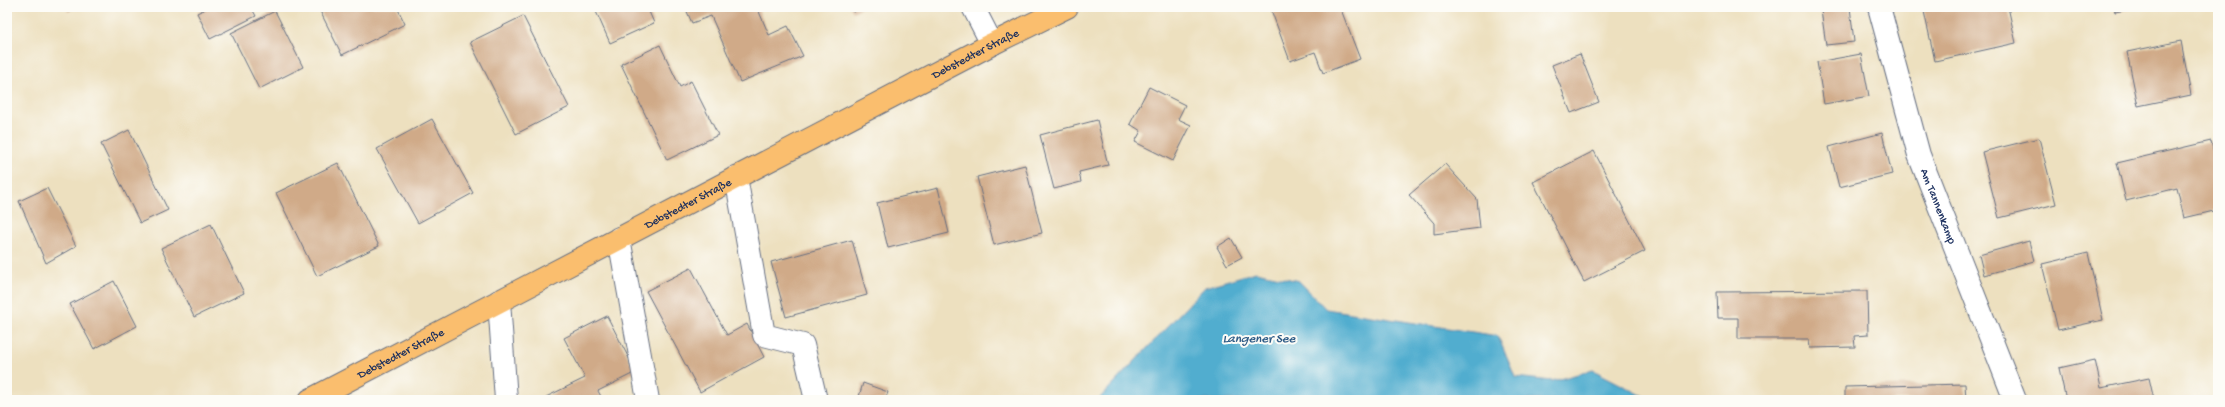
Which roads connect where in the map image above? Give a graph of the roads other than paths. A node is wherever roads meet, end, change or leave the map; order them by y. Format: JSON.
{"nodes":[{"id":1,"x":973,"y":7,"type":"edge"},
{"id":2,"x":1066,"y":7,"type":"edge"},
{"id":3,"x":1879,"y":7,"type":"edge"},
{"id":4,"x":992,"y":44,"type":"junction"},
{"id":5,"x":736,"y":177,"type":"junction"},
{"id":6,"x":619,"y":238,"type":"junction"},
{"id":7,"x":499,"y":301,"type":"junction"},
{"id":8,"x":310,"y":400,"type":"edge"},
{"id":9,"x":506,"y":400,"type":"edge"},
{"id":10,"x":648,"y":400,"type":"edge"},
{"id":11,"x":816,"y":400,"type":"edge"},
{"id":12,"x":2015,"y":400,"type":"edge"}],
"edges":[{"from":1,"to":4,"type":"street"},
{"from":2,"to":4,"type":"main road","name":"Debstedter Straße"},
{"from":3,"to":12,"type":"street","name":"Am Tannenkamp"},
{"from":4,"to":5,"type":"main road","name":"Debstedter Straße"},
{"from":5,"to":6,"type":"main road","name":"Debstedter Straße"},
{"from":5,"to":11,"type":"street"},
{"from":6,"to":7,"type":"main road","name":"Debstedter Straße"},
{"from":6,"to":10,"type":"street"},
{"from":7,"to":8,"type":"main road","name":"Debstedter Straße"},
{"from":7,"to":9,"type":"street"}]}
